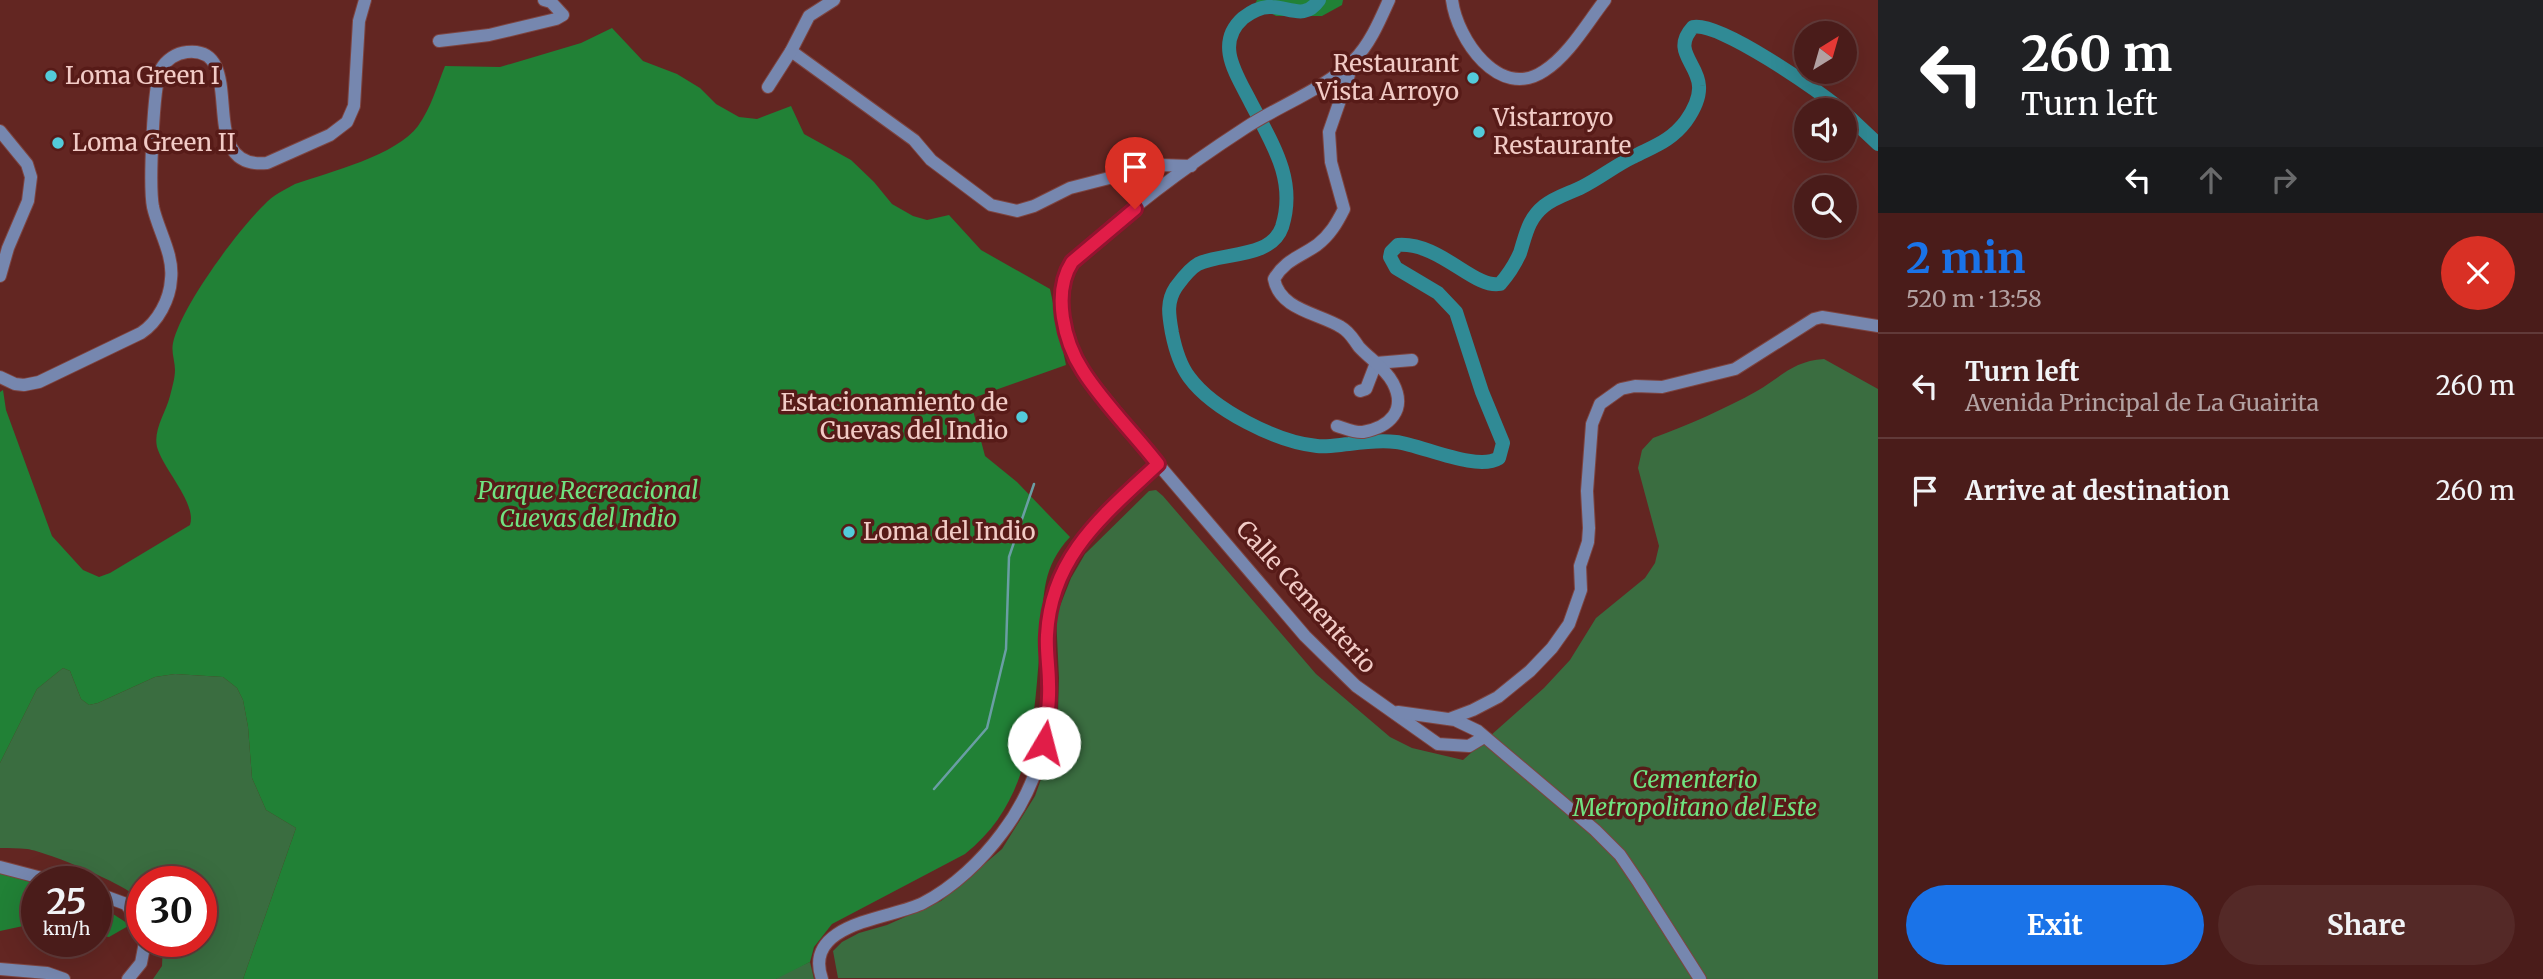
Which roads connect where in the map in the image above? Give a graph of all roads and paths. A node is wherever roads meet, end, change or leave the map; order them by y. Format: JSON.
{"nodes":[{"id":1,"x":365,"y":0,"type":"edge"},
{"id":2,"x":544,"y":0,"type":"edge"},
{"id":3,"x":834,"y":0,"type":"edge"},
{"id":4,"x":1389,"y":0,"type":"edge"},
{"id":5,"x":1452,"y":0,"type":"edge"},
{"id":6,"x":1605,"y":0,"type":"edge"},
{"id":7,"x":439,"y":41,"type":"dead end"},
{"id":8,"x":791,"y":51,"type":"junction"},
{"id":9,"x":1354,"y":60,"type":"junction"},
{"id":10,"x":768,"y":87,"type":"dead end"},
{"id":11,"x":0,"y":131,"type":"edge"},
{"id":12,"x":1191,"y":166,"type":"junction"},
{"id":13,"x":0,"y":276,"type":"edge"},
{"id":14,"x":1878,"y":326,"type":"edge"},
{"id":15,"x":1412,"y":360,"type":"dead end"},
{"id":16,"x":1376,"y":363,"type":"junction"},
{"id":17,"x":0,"y":377,"type":"edge"},
{"id":18,"x":1360,"y":391,"type":"dead end"},
{"id":19,"x":1337,"y":426,"type":"dead end"},
{"id":20,"x":1158,"y":464,"type":"junction"},
{"id":21,"x":1387,"y":710,"type":"junction"},
{"id":22,"x":1452,"y":720,"type":"junction"},
{"id":23,"x":1484,"y":737,"type":"junction"},
{"id":24,"x":1448,"y":746,"type":"junction"},
{"id":25,"x":0,"y":867,"type":"edge"},
{"id":26,"x":21,"y":873,"type":"edge"},
{"id":27,"x":142,"y":957,"type":"edge"},
{"id":28,"x":0,"y":970,"type":"edge"},
{"id":29,"x":64,"y":979,"type":"edge"},
{"id":30,"x":128,"y":979,"type":"edge"},
{"id":31,"x":822,"y":979,"type":"edge"},
{"id":32,"x":1700,"y":979,"type":"edge"}],
"edges":[{"from":1,"to":17,"type":"street"},
{"from":2,"to":7,"type":"street"},
{"from":3,"to":8,"type":"street"},
{"from":4,"to":9,"type":"street"},
{"from":5,"to":6,"type":"street"},
{"from":8,"to":10,"type":"street"},
{"from":8,"to":12,"type":"street"},
{"from":9,"to":12,"type":"street","name":"Calle Cementerio"},
{"from":9,"to":16,"type":"street"},
{"from":11,"to":13,"type":"street"},
{"from":12,"to":20,"type":"street","name":"Calle Cementerio"},
{"from":14,"to":22,"type":"street"},
{"from":15,"to":16,"type":"street"},
{"from":16,"to":18,"type":"street"},
{"from":16,"to":19,"type":"street"},
{"from":20,"to":21,"type":"street","name":"Calle Cementerio"},
{"from":20,"to":31,"type":"street"},
{"from":21,"to":22,"type":"street"},
{"from":21,"to":24,"type":"street","name":"Calle Cementerio"},
{"from":22,"to":23,"type":"street"},
{"from":22,"to":24,"type":"street"},
{"from":23,"to":24,"type":"street"},
{"from":23,"to":32,"type":"street"},
{"from":25,"to":26,"type":"street"},
{"from":27,"to":30,"type":"street"},
{"from":28,"to":29,"type":"street"}]}
